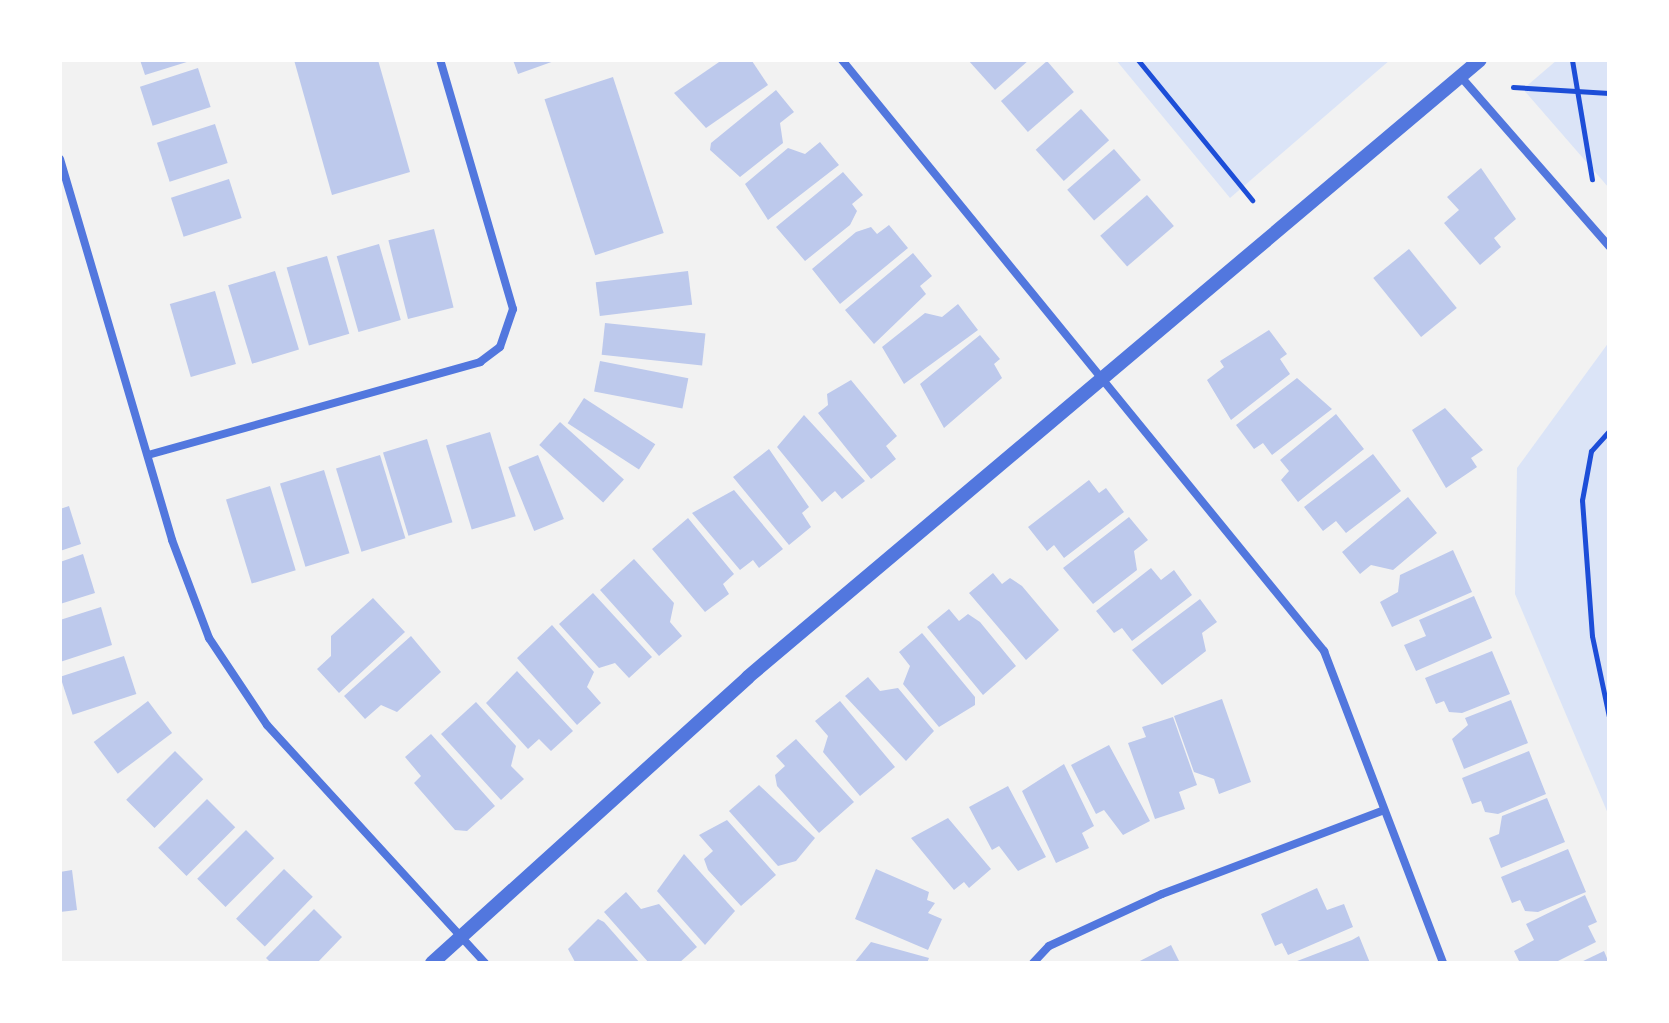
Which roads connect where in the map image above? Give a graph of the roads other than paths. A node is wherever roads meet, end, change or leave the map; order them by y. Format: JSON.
{"nodes":[{"id":1,"x":440,"y":60,"type":"edge"},
{"id":2,"x":842,"y":60,"type":"edge"},
{"id":3,"x":1480,"y":60,"type":"edge"},
{"id":4,"x":1461,"y":77,"type":"junction"},
{"id":5,"x":60,"y":159,"type":"edge"},
{"id":6,"x":1609,"y":246,"type":"edge"},
{"id":7,"x":1105,"y":379,"type":"junction"},
{"id":8,"x":148,"y":455,"type":"junction"},
{"id":9,"x":1384,"y":810,"type":"junction"},
{"id":10,"x":461,"y":937,"type":"junction"},
{"id":11,"x":432,"y":963,"type":"edge"},
{"id":12,"x":485,"y":963,"type":"edge"},
{"id":13,"x":1033,"y":963,"type":"edge"},
{"id":14,"x":1443,"y":963,"type":"edge"}],
"edges":[{"from":1,"to":8,"type":"street"},
{"from":2,"to":7,"type":"street"},
{"from":3,"to":4,"type":"street"},
{"from":4,"to":6,"type":"street"},
{"from":4,"to":7,"type":"street"},
{"from":5,"to":8,"type":"street"},
{"from":7,"to":9,"type":"street"},
{"from":7,"to":10,"type":"street"},
{"from":8,"to":10,"type":"street"},
{"from":9,"to":13,"type":"street"},
{"from":9,"to":14,"type":"street"},
{"from":10,"to":11,"type":"street"},
{"from":10,"to":12,"type":"street"}]}
